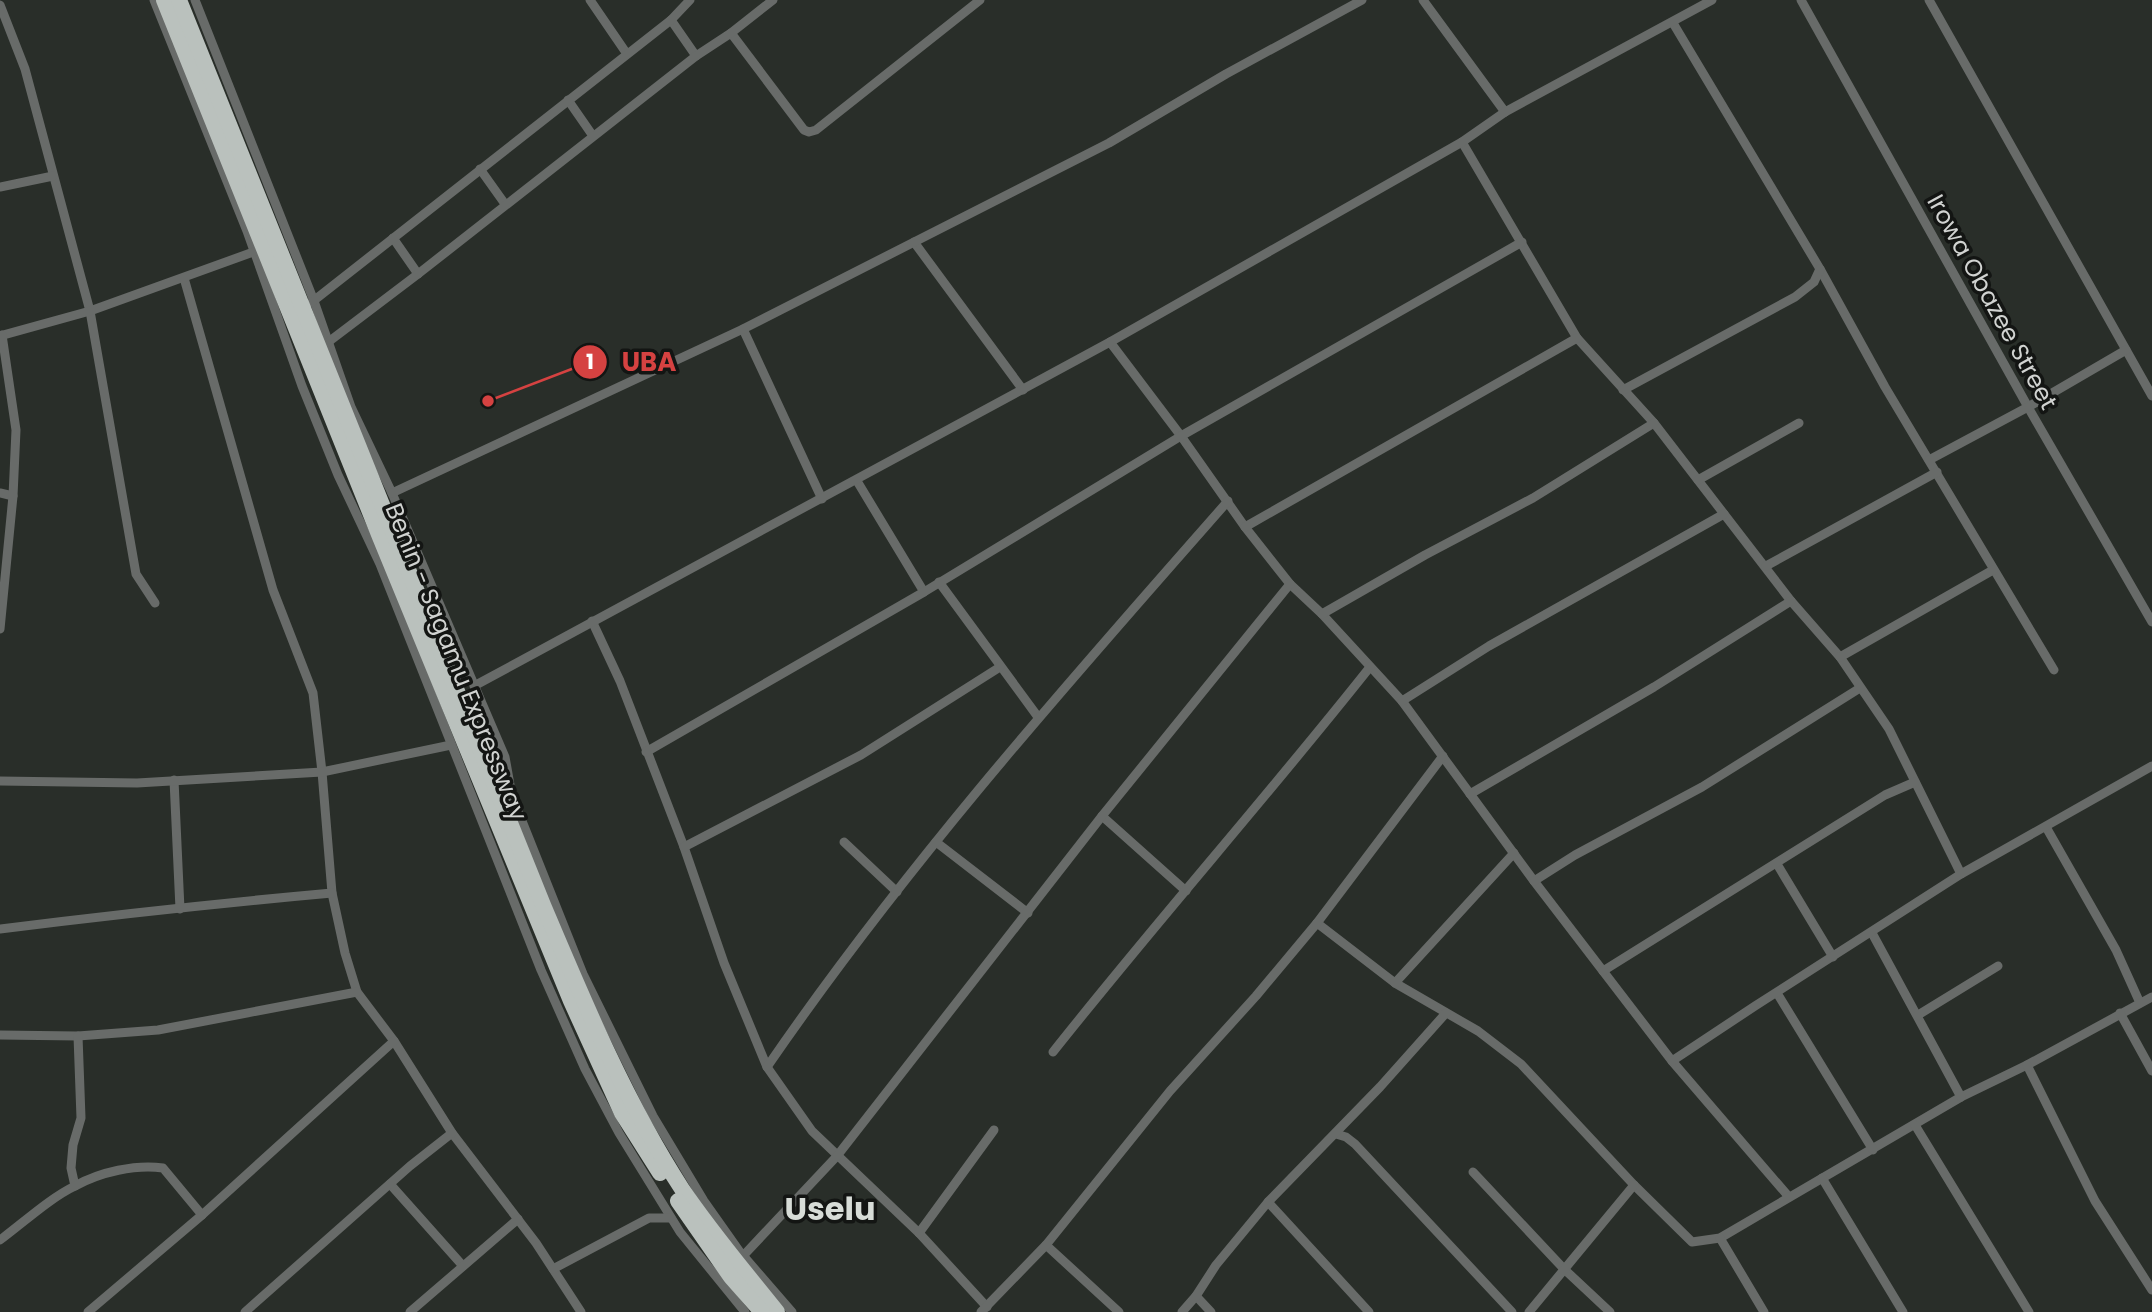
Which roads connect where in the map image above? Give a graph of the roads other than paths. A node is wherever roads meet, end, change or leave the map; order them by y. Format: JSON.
{"nodes":[{"id":1,"x":154,"y":0,"type":"edge"},
{"id":2,"x":164,"y":0,"type":"edge"},
{"id":3,"x":179,"y":0,"type":"edge"},
{"id":4,"x":195,"y":0,"type":"edge"},
{"id":5,"x":590,"y":0,"type":"edge"},
{"id":6,"x":690,"y":0,"type":"edge"},
{"id":7,"x":773,"y":0,"type":"edge"},
{"id":8,"x":980,"y":0,"type":"edge"},
{"id":9,"x":1362,"y":0,"type":"edge"},
{"id":10,"x":1423,"y":0,"type":"edge"},
{"id":11,"x":1712,"y":0,"type":"edge"},
{"id":12,"x":1801,"y":0,"type":"edge"},
{"id":13,"x":1929,"y":0,"type":"edge"},
{"id":14,"x":0,"y":5,"type":"edge"},
{"id":15,"x":671,"y":20,"type":"junction"},
{"id":16,"x":3,"y":23,"type":"edge"},
{"id":17,"x":1673,"y":23,"type":"junction"},
{"id":18,"x":731,"y":33,"type":"junction"},
{"id":19,"x":627,"y":54,"type":"junction"},
{"id":20,"x":696,"y":56,"type":"junction"},
{"id":21,"x":568,"y":100,"type":"junction"},
{"id":22,"x":1505,"y":112,"type":"junction"},
{"id":23,"x":593,"y":136,"type":"junction"},
{"id":24,"x":1462,"y":142,"type":"junction"},
{"id":25,"x":480,"y":170,"type":"junction"},
{"id":26,"x":53,"y":176,"type":"junction"},
{"id":27,"x":0,"y":187,"type":"edge"},
{"id":28,"x":505,"y":204,"type":"junction"},
{"id":29,"x":393,"y":239,"type":"junction"},
{"id":30,"x":914,"y":242,"type":"junction"},
{"id":31,"x":1522,"y":243,"type":"junction"},
{"id":32,"x":259,"y":250,"type":"junction"},
{"id":33,"x":1822,"y":273,"type":"junction"},
{"id":34,"x":418,"y":274,"type":"junction"},
{"id":35,"x":184,"y":278,"type":"junction"},
{"id":36,"x":309,"y":304,"type":"junction"},
{"id":37,"x":90,"y":311,"type":"junction"},
{"id":38,"x":743,"y":329,"type":"junction"},
{"id":39,"x":1,"y":336,"type":"edge"},
{"id":40,"x":1577,"y":338,"type":"junction"},
{"id":41,"x":1110,"y":342,"type":"junction"},
{"id":42,"x":324,"y":345,"type":"junction"},
{"id":43,"x":2126,"y":350,"type":"junction"},
{"id":44,"x":1023,"y":390,"type":"junction"},
{"id":45,"x":1623,"y":390,"type":"junction"},
{"id":46,"x":2152,"y":396,"type":"edge"},
{"id":47,"x":2028,"y":407,"type":"junction"},
{"id":48,"x":1799,"y":423,"type":"dead end"},
{"id":49,"x":1654,"y":424,"type":"junction"},
{"id":50,"x":1181,"y":436,"type":"junction"},
{"id":51,"x":1929,"y":460,"type":"junction"},
{"id":52,"x":1937,"y":472,"type":"junction"},
{"id":53,"x":1698,"y":480,"type":"junction"},
{"id":54,"x":857,"y":481,"type":"junction"},
{"id":55,"x":0,"y":493,"type":"edge"},
{"id":56,"x":392,"y":493,"type":"junction"},
{"id":57,"x":13,"y":496,"type":"junction"},
{"id":58,"x":822,"y":499,"type":"junction"},
{"id":59,"x":1228,"y":502,"type":"junction"},
{"id":60,"x":1724,"y":514,"type":"junction"},
{"id":61,"x":1245,"y":527,"type":"junction"},
{"id":62,"x":1766,"y":566,"type":"junction"},
{"id":63,"x":1993,"y":570,"type":"junction"},
{"id":64,"x":939,"y":582,"type":"junction"},
{"id":65,"x":1290,"y":584,"type":"junction"},
{"id":66,"x":3,"y":591,"type":"edge"},
{"id":67,"x":923,"y":592,"type":"junction"},
{"id":68,"x":1791,"y":601,"type":"junction"},
{"id":69,"x":155,"y":603,"type":"dead end"},
{"id":70,"x":1322,"y":614,"type":"junction"},
{"id":71,"x":592,"y":621,"type":"junction"},
{"id":72,"x":2152,"y":622,"type":"edge"},
{"id":73,"x":0,"y":629,"type":"edge"},
{"id":74,"x":1840,"y":657,"type":"junction"},
{"id":75,"x":1000,"y":667,"type":"junction"},
{"id":76,"x":1370,"y":667,"type":"junction"},
{"id":77,"x":2054,"y":670,"type":"dead end"},
{"id":78,"x":474,"y":686,"type":"junction"},
{"id":79,"x":1860,"y":688,"type":"junction"},
{"id":80,"x":1402,"y":701,"type":"junction"},
{"id":81,"x":1038,"y":718,"type":"junction"},
{"id":82,"x":451,"y":745,"type":"junction"},
{"id":83,"x":646,"y":752,"type":"junction"},
{"id":84,"x":1443,"y":756,"type":"junction"},
{"id":85,"x":2152,"y":766,"type":"edge"},
{"id":86,"x":322,"y":772,"type":"junction"},
{"id":87,"x":174,"y":780,"type":"junction"},
{"id":88,"x":0,"y":781,"type":"edge"},
{"id":89,"x":1915,"y":782,"type":"junction"},
{"id":90,"x":1469,"y":794,"type":"junction"},
{"id":91,"x":1102,"y":816,"type":"junction"},
{"id":92,"x":2046,"y":827,"type":"junction"},
{"id":93,"x":844,"y":842,"type":"dead end"},
{"id":94,"x":936,"y":842,"type":"junction"},
{"id":95,"x":684,"y":847,"type":"junction"},
{"id":96,"x":1514,"y":853,"type":"junction"},
{"id":97,"x":505,"y":861,"type":"junction"},
{"id":98,"x":1777,"y":864,"type":"junction"},
{"id":99,"x":1961,"y":874,"type":"junction"},
{"id":100,"x":1534,"y":881,"type":"junction"},
{"id":101,"x":1186,"y":891,"type":"junction"},
{"id":102,"x":897,"y":892,"type":"junction"},
{"id":103,"x":332,"y":893,"type":"junction"},
{"id":104,"x":180,"y":909,"type":"junction"},
{"id":105,"x":1028,"y":913,"type":"junction"},
{"id":106,"x":1317,"y":923,"type":"junction"},
{"id":107,"x":0,"y":929,"type":"edge"},
{"id":108,"x":1872,"y":933,"type":"junction"},
{"id":109,"x":1833,"y":957,"type":"junction"},
{"id":110,"x":1998,"y":966,"type":"dead end"},
{"id":111,"x":1603,"y":971,"type":"junction"},
{"id":112,"x":1395,"y":983,"type":"junction"},
{"id":113,"x":358,"y":992,"type":"junction"},
{"id":114,"x":1777,"y":993,"type":"junction"},
{"id":115,"x":2152,"y":997,"type":"edge"},
{"id":116,"x":2140,"y":1003,"type":"junction"},
{"id":117,"x":1446,"y":1013,"type":"junction"},
{"id":118,"x":2120,"y":1013,"type":"junction"},
{"id":119,"x":1917,"y":1015,"type":"junction"},
{"id":120,"x":0,"y":1035,"type":"edge"},
{"id":121,"x":78,"y":1036,"type":"junction"},
{"id":122,"x":394,"y":1041,"type":"junction"},
{"id":123,"x":1053,"y":1052,"type":"dead end"},
{"id":124,"x":1672,"y":1061,"type":"junction"},
{"id":125,"x":2027,"y":1065,"type":"junction"},
{"id":126,"x":767,"y":1067,"type":"junction"},
{"id":127,"x":2152,"y":1071,"type":"edge"},
{"id":128,"x":1961,"y":1097,"type":"junction"},
{"id":129,"x":1915,"y":1125,"type":"junction"},
{"id":130,"x":994,"y":1130,"type":"dead end"},
{"id":131,"x":452,"y":1133,"type":"junction"},
{"id":132,"x":1336,"y":1133,"type":"junction"},
{"id":133,"x":1873,"y":1150,"type":"junction"},
{"id":134,"x":837,"y":1156,"type":"junction"},
{"id":135,"x":1473,"y":1172,"type":"dead end"},
{"id":136,"x":1822,"y":1178,"type":"junction"},
{"id":137,"x":390,"y":1184,"type":"junction"},
{"id":138,"x":75,"y":1185,"type":"junction"},
{"id":139,"x":1634,"y":1185,"type":"junction"},
{"id":140,"x":1789,"y":1197,"type":"junction"},
{"id":141,"x":1268,"y":1202,"type":"junction"},
{"id":142,"x":202,"y":1215,"type":"junction"},
{"id":143,"x":671,"y":1218,"type":"junction"},
{"id":144,"x":518,"y":1219,"type":"junction"},
{"id":145,"x":919,"y":1233,"type":"junction"},
{"id":146,"x":1720,"y":1238,"type":"junction"},
{"id":147,"x":0,"y":1240,"type":"edge"},
{"id":148,"x":1046,"y":1245,"type":"junction"},
{"id":149,"x":743,"y":1256,"type":"junction"},
{"id":150,"x":463,"y":1266,"type":"junction"},
{"id":151,"x":552,"y":1269,"type":"junction"},
{"id":152,"x":1564,"y":1269,"type":"junction"},
{"id":153,"x":2152,"y":1290,"type":"edge"},
{"id":154,"x":1196,"y":1296,"type":"junction"},
{"id":155,"x":984,"y":1310,"type":"edge"},
{"id":156,"x":88,"y":1312,"type":"edge"},
{"id":157,"x":245,"y":1312,"type":"edge"},
{"id":158,"x":411,"y":1312,"type":"edge"},
{"id":159,"x":581,"y":1312,"type":"edge"},
{"id":160,"x":745,"y":1312,"type":"edge"},
{"id":161,"x":762,"y":1312,"type":"edge"},
{"id":162,"x":777,"y":1312,"type":"edge"},
{"id":163,"x":792,"y":1312,"type":"edge"},
{"id":164,"x":1119,"y":1312,"type":"edge"},
{"id":165,"x":1182,"y":1312,"type":"edge"},
{"id":166,"x":1211,"y":1312,"type":"edge"},
{"id":167,"x":1369,"y":1312,"type":"edge"},
{"id":168,"x":1512,"y":1312,"type":"edge"},
{"id":169,"x":1529,"y":1312,"type":"edge"},
{"id":170,"x":1610,"y":1312,"type":"edge"},
{"id":171,"x":1764,"y":1312,"type":"edge"},
{"id":172,"x":1903,"y":1312,"type":"edge"},
{"id":173,"x":2029,"y":1312,"type":"edge"}],
"edges":[{"from":1,"to":32,"type":"street"},
{"from":2,"to":32,"type":"highway","name":"Benin - Sagamu Expressway"},
{"from":3,"to":36,"type":"highway"},
{"from":4,"to":36,"type":"street"},
{"from":5,"to":19,"type":"street"},
{"from":6,"to":15,"type":"street"},
{"from":7,"to":18,"type":"street"},
{"from":8,"to":18,"type":"street"},
{"from":9,"to":30,"type":"street"},
{"from":10,"to":22,"type":"street"},
{"from":11,"to":17,"type":"street"},
{"from":12,"to":47,"type":"street","name":"Irowa Obazee Street"},
{"from":13,"to":43,"type":"street"},
{"from":14,"to":16,"type":"street"},
{"from":15,"to":19,"type":"street"},
{"from":15,"to":20,"type":"street"},
{"from":16,"to":26,"type":"street"},
{"from":17,"to":22,"type":"street"},
{"from":17,"to":33,"type":"street"},
{"from":18,"to":20,"type":"street"},
{"from":19,"to":21,"type":"street"},
{"from":20,"to":23,"type":"street"},
{"from":21,"to":23,"type":"street"},
{"from":21,"to":25,"type":"street"},
{"from":22,"to":24,"type":"street"},
{"from":23,"to":28,"type":"street"},
{"from":24,"to":31,"type":"street"},
{"from":24,"to":41,"type":"street"},
{"from":25,"to":28,"type":"street"},
{"from":25,"to":29,"type":"street"},
{"from":26,"to":27,"type":"street"},
{"from":26,"to":37,"type":"street"},
{"from":28,"to":34,"type":"street"},
{"from":29,"to":34,"type":"street"},
{"from":29,"to":36,"type":"street"},
{"from":30,"to":38,"type":"street"},
{"from":30,"to":44,"type":"street"},
{"from":31,"to":40,"type":"street"},
{"from":31,"to":50,"type":"street"},
{"from":32,"to":35,"type":"street"},
{"from":32,"to":82,"type":"street"},
{"from":32,"to":97,"type":"highway","name":"Benin - Sagamu Expressway"},
{"from":33,"to":45,"type":"street"},
{"from":33,"to":51,"type":"street"},
{"from":34,"to":42,"type":"street"},
{"from":35,"to":37,"type":"street"},
{"from":35,"to":86,"type":"street"},
{"from":36,"to":42,"type":"highway"},
{"from":37,"to":39,"type":"street"},
{"from":37,"to":69,"type":"street"},
{"from":38,"to":56,"type":"street"},
{"from":38,"to":58,"type":"street"},
{"from":39,"to":57,"type":"street"},
{"from":40,"to":45,"type":"street"},
{"from":40,"to":61,"type":"street"},
{"from":41,"to":44,"type":"street"},
{"from":41,"to":50,"type":"street"},
{"from":42,"to":56,"type":"street"},
{"from":42,"to":162,"type":"highway"},
{"from":43,"to":46,"type":"street"},
{"from":43,"to":47,"type":"street"},
{"from":44,"to":54,"type":"street"},
{"from":45,"to":49,"type":"street"},
{"from":47,"to":51,"type":"street"},
{"from":47,"to":72,"type":"street","name":"Irowa Obazee Street"},
{"from":48,"to":53,"type":"street"},
{"from":49,"to":53,"type":"street"},
{"from":49,"to":70,"type":"street"},
{"from":50,"to":59,"type":"street"},
{"from":50,"to":64,"type":"street"},
{"from":51,"to":52,"type":"street"},
{"from":52,"to":62,"type":"street"},
{"from":52,"to":63,"type":"street"},
{"from":53,"to":60,"type":"street"},
{"from":54,"to":58,"type":"street"},
{"from":54,"to":67,"type":"street"},
{"from":55,"to":57,"type":"street"},
{"from":56,"to":78,"type":"street"},
{"from":57,"to":66,"type":"street"},
{"from":58,"to":71,"type":"street"},
{"from":59,"to":61,"type":"street"},
{"from":59,"to":81,"type":"street"},
{"from":60,"to":62,"type":"street"},
{"from":60,"to":80,"type":"street"},
{"from":61,"to":65,"type":"street"},
{"from":62,"to":68,"type":"street"},
{"from":63,"to":74,"type":"street"},
{"from":63,"to":77,"type":"street"},
{"from":64,"to":67,"type":"street"},
{"from":64,"to":75,"type":"street"},
{"from":65,"to":70,"type":"street"},
{"from":65,"to":91,"type":"street"},
{"from":66,"to":73,"type":"street"},
{"from":67,"to":83,"type":"street"},
{"from":68,"to":74,"type":"street"},
{"from":68,"to":90,"type":"street"},
{"from":70,"to":76,"type":"street"},
{"from":71,"to":78,"type":"street"},
{"from":71,"to":83,"type":"street"},
{"from":74,"to":79,"type":"street"},
{"from":75,"to":81,"type":"street"},
{"from":75,"to":95,"type":"street"},
{"from":76,"to":80,"type":"street"},
{"from":76,"to":101,"type":"street"},
{"from":78,"to":149,"type":"street"},
{"from":79,"to":89,"type":"street"},
{"from":79,"to":100,"type":"street"},
{"from":80,"to":84,"type":"street"},
{"from":81,"to":94,"type":"street"},
{"from":82,"to":86,"type":"street"},
{"from":82,"to":97,"type":"street"},
{"from":83,"to":95,"type":"street"},
{"from":84,"to":90,"type":"street"},
{"from":84,"to":106,"type":"street"},
{"from":85,"to":92,"type":"street"},
{"from":86,"to":87,"type":"street"},
{"from":86,"to":103,"type":"street"},
{"from":87,"to":88,"type":"street"},
{"from":87,"to":104,"type":"street"},
{"from":89,"to":98,"type":"street"},
{"from":89,"to":99,"type":"street"},
{"from":90,"to":96,"type":"street"},
{"from":91,"to":101,"type":"street"},
{"from":91,"to":105,"type":"street"},
{"from":92,"to":99,"type":"street"},
{"from":92,"to":116,"type":"street"},
{"from":93,"to":102,"type":"street"},
{"from":94,"to":102,"type":"street"},
{"from":94,"to":105,"type":"street"},
{"from":95,"to":126,"type":"street"},
{"from":96,"to":100,"type":"street"},
{"from":96,"to":112,"type":"street"},
{"from":97,"to":143,"type":"street"},
{"from":97,"to":161,"type":"highway","name":"Benin - Sagamu Expressway"},
{"from":98,"to":109,"type":"street"},
{"from":98,"to":111,"type":"street"},
{"from":99,"to":108,"type":"street"},
{"from":100,"to":111,"type":"street"},
{"from":101,"to":123,"type":"street"},
{"from":102,"to":126,"type":"street"},
{"from":103,"to":104,"type":"street"},
{"from":103,"to":113,"type":"street"},
{"from":104,"to":107,"type":"street"},
{"from":105,"to":134,"type":"street"},
{"from":106,"to":112,"type":"street"},
{"from":106,"to":148,"type":"street"},
{"from":108,"to":109,"type":"street"},
{"from":108,"to":119,"type":"street"},
{"from":109,"to":114,"type":"street"},
{"from":110,"to":119,"type":"street"},
{"from":111,"to":124,"type":"street"},
{"from":112,"to":117,"type":"street"},
{"from":113,"to":121,"type":"street"},
{"from":113,"to":122,"type":"street"},
{"from":114,"to":124,"type":"street"},
{"from":114,"to":133,"type":"street"},
{"from":115,"to":116,"type":"street"},
{"from":116,"to":118,"type":"street"},
{"from":117,"to":132,"type":"street"},
{"from":117,"to":139,"type":"street"},
{"from":118,"to":125,"type":"street"},
{"from":118,"to":127,"type":"street"},
{"from":119,"to":128,"type":"street"},
{"from":120,"to":121,"type":"street"},
{"from":121,"to":138,"type":"street"},
{"from":122,"to":131,"type":"street"},
{"from":122,"to":142,"type":"street"},
{"from":124,"to":140,"type":"street"},
{"from":125,"to":128,"type":"street"},
{"from":125,"to":153,"type":"street"},
{"from":126,"to":134,"type":"street"},
{"from":128,"to":129,"type":"street"},
{"from":129,"to":133,"type":"street"},
{"from":129,"to":173,"type":"street"},
{"from":130,"to":145,"type":"street"},
{"from":131,"to":137,"type":"street"},
{"from":131,"to":144,"type":"street"},
{"from":132,"to":141,"type":"street"},
{"from":132,"to":168,"type":"street"},
{"from":133,"to":136,"type":"street"},
{"from":134,"to":145,"type":"street"},
{"from":134,"to":149,"type":"street"},
{"from":135,"to":152,"type":"street"},
{"from":136,"to":140,"type":"street"},
{"from":136,"to":172,"type":"street"},
{"from":137,"to":150,"type":"street"},
{"from":137,"to":157,"type":"street"},
{"from":138,"to":142,"type":"street"},
{"from":138,"to":147,"type":"street"},
{"from":139,"to":146,"type":"street"},
{"from":139,"to":152,"type":"street"},
{"from":140,"to":146,"type":"street"},
{"from":141,"to":154,"type":"street"},
{"from":141,"to":167,"type":"street"},
{"from":142,"to":156,"type":"street"},
{"from":143,"to":151,"type":"street"},
{"from":143,"to":160,"type":"street"},
{"from":144,"to":150,"type":"street"},
{"from":144,"to":151,"type":"street"},
{"from":145,"to":155,"type":"street"},
{"from":146,"to":171,"type":"street"},
{"from":148,"to":155,"type":"street"},
{"from":148,"to":164,"type":"street"},
{"from":149,"to":163,"type":"street"},
{"from":150,"to":158,"type":"street"},
{"from":151,"to":159,"type":"street"},
{"from":152,"to":169,"type":"street"},
{"from":152,"to":170,"type":"street"},
{"from":154,"to":165,"type":"street"},
{"from":154,"to":166,"type":"street"}]}
